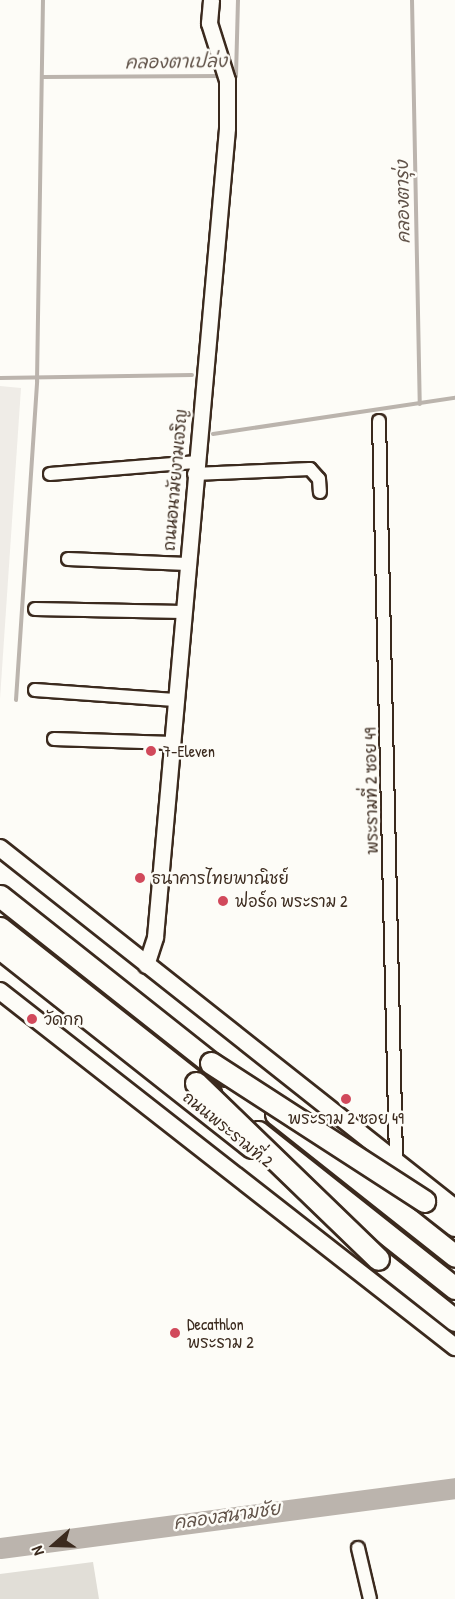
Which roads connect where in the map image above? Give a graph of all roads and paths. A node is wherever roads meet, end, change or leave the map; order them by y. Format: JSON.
{"nodes":[{"id":1,"x":211,"y":0,"type":"edge"},
{"id":2,"x":379,"y":421,"type":"dead end"},
{"id":3,"x":194,"y":468,"type":"junction"},
{"id":4,"x":51,"y":474,"type":"dead end"},
{"id":5,"x":320,"y":492,"type":"dead end"},
{"id":6,"x":68,"y":559,"type":"dead end"},
{"id":7,"x":187,"y":564,"type":"junction"},
{"id":8,"x":35,"y":609,"type":"dead end"},
{"id":9,"x":183,"y":612,"type":"junction"},
{"id":10,"x":35,"y":690,"type":"dead end"},
{"id":11,"x":175,"y":700,"type":"junction"},
{"id":12,"x":54,"y":739,"type":"dead end"},
{"id":13,"x":172,"y":743,"type":"junction"},
{"id":14,"x":0,"y":848,"type":"edge"},
{"id":15,"x":0,"y":895,"type":"edge"},
{"id":16,"x":0,"y":928,"type":"edge"},
{"id":17,"x":0,"y":949,"type":"edge"},
{"id":18,"x":146,"y":965,"type":"junction"},
{"id":19,"x":0,"y":991,"type":"edge"},
{"id":20,"x":211,"y":1063,"type":"junction"},
{"id":21,"x":196,"y":1083,"type":"junction"},
{"id":22,"x":396,"y":1161,"type":"junction"},
{"id":23,"x":455,"y":1208,"type":"edge"},
{"id":24,"x":455,"y":1225,"type":"edge"},
{"id":25,"x":455,"y":1250,"type":"edge"},
{"id":26,"x":455,"y":1256,"type":"edge"},
{"id":27,"x":454,"y":1306,"type":"edge"},
{"id":28,"x":455,"y":1347,"type":"edge"},
{"id":29,"x":358,"y":1548,"type":"dead end"},
{"id":30,"x":370,"y":1599,"type":"edge"}],
"edges":[{"from":1,"to":3,"type":"street","name":"ถนนอนามัยงามเจริญ"},
{"from":2,"to":22,"type":"street","name":"พระรามที่ 2 ซอย 49"},
{"from":3,"to":4,"type":"street"},
{"from":3,"to":5,"type":"street"},
{"from":3,"to":7,"type":"street","name":"ถนนอนามัยงามเจริญ"},
{"from":6,"to":7,"type":"street"},
{"from":7,"to":9,"type":"street","name":"ถนนอนามัยงามเจริญ"},
{"from":8,"to":9,"type":"street"},
{"from":9,"to":11,"type":"street","name":"ถนนอนามัยงามเจริญ"},
{"from":10,"to":11,"type":"street"},
{"from":11,"to":13,"type":"street","name":"ถนนอนามัยงามเจริญ"},
{"from":12,"to":13,"type":"street"},
{"from":13,"to":18,"type":"street","name":"ถนนอนามัยงามเจริญ"},
{"from":14,"to":18,"type":"main road"},
{"from":15,"to":20,"type":"highway"},
{"from":15,"to":25,"type":"highway"},
{"from":16,"to":21,"type":"highway"},
{"from":17,"to":27,"type":"highway","name":"ถนนพระรามที่ 2"},
{"from":18,"to":22,"type":"main road"},
{"from":19,"to":28,"type":"main road","name":"ถนนพระรามที่ 2"},
{"from":20,"to":24,"type":"highway","bridge":true},
{"from":20,"to":26,"type":"highway","bridge":true},
{"from":21,"to":27,"type":"highway","bridge":true},
{"from":21,"to":27,"type":"highway","bridge":true},
{"from":22,"to":23,"type":"main road"},
{"from":29,"to":30,"type":"street"}]}
